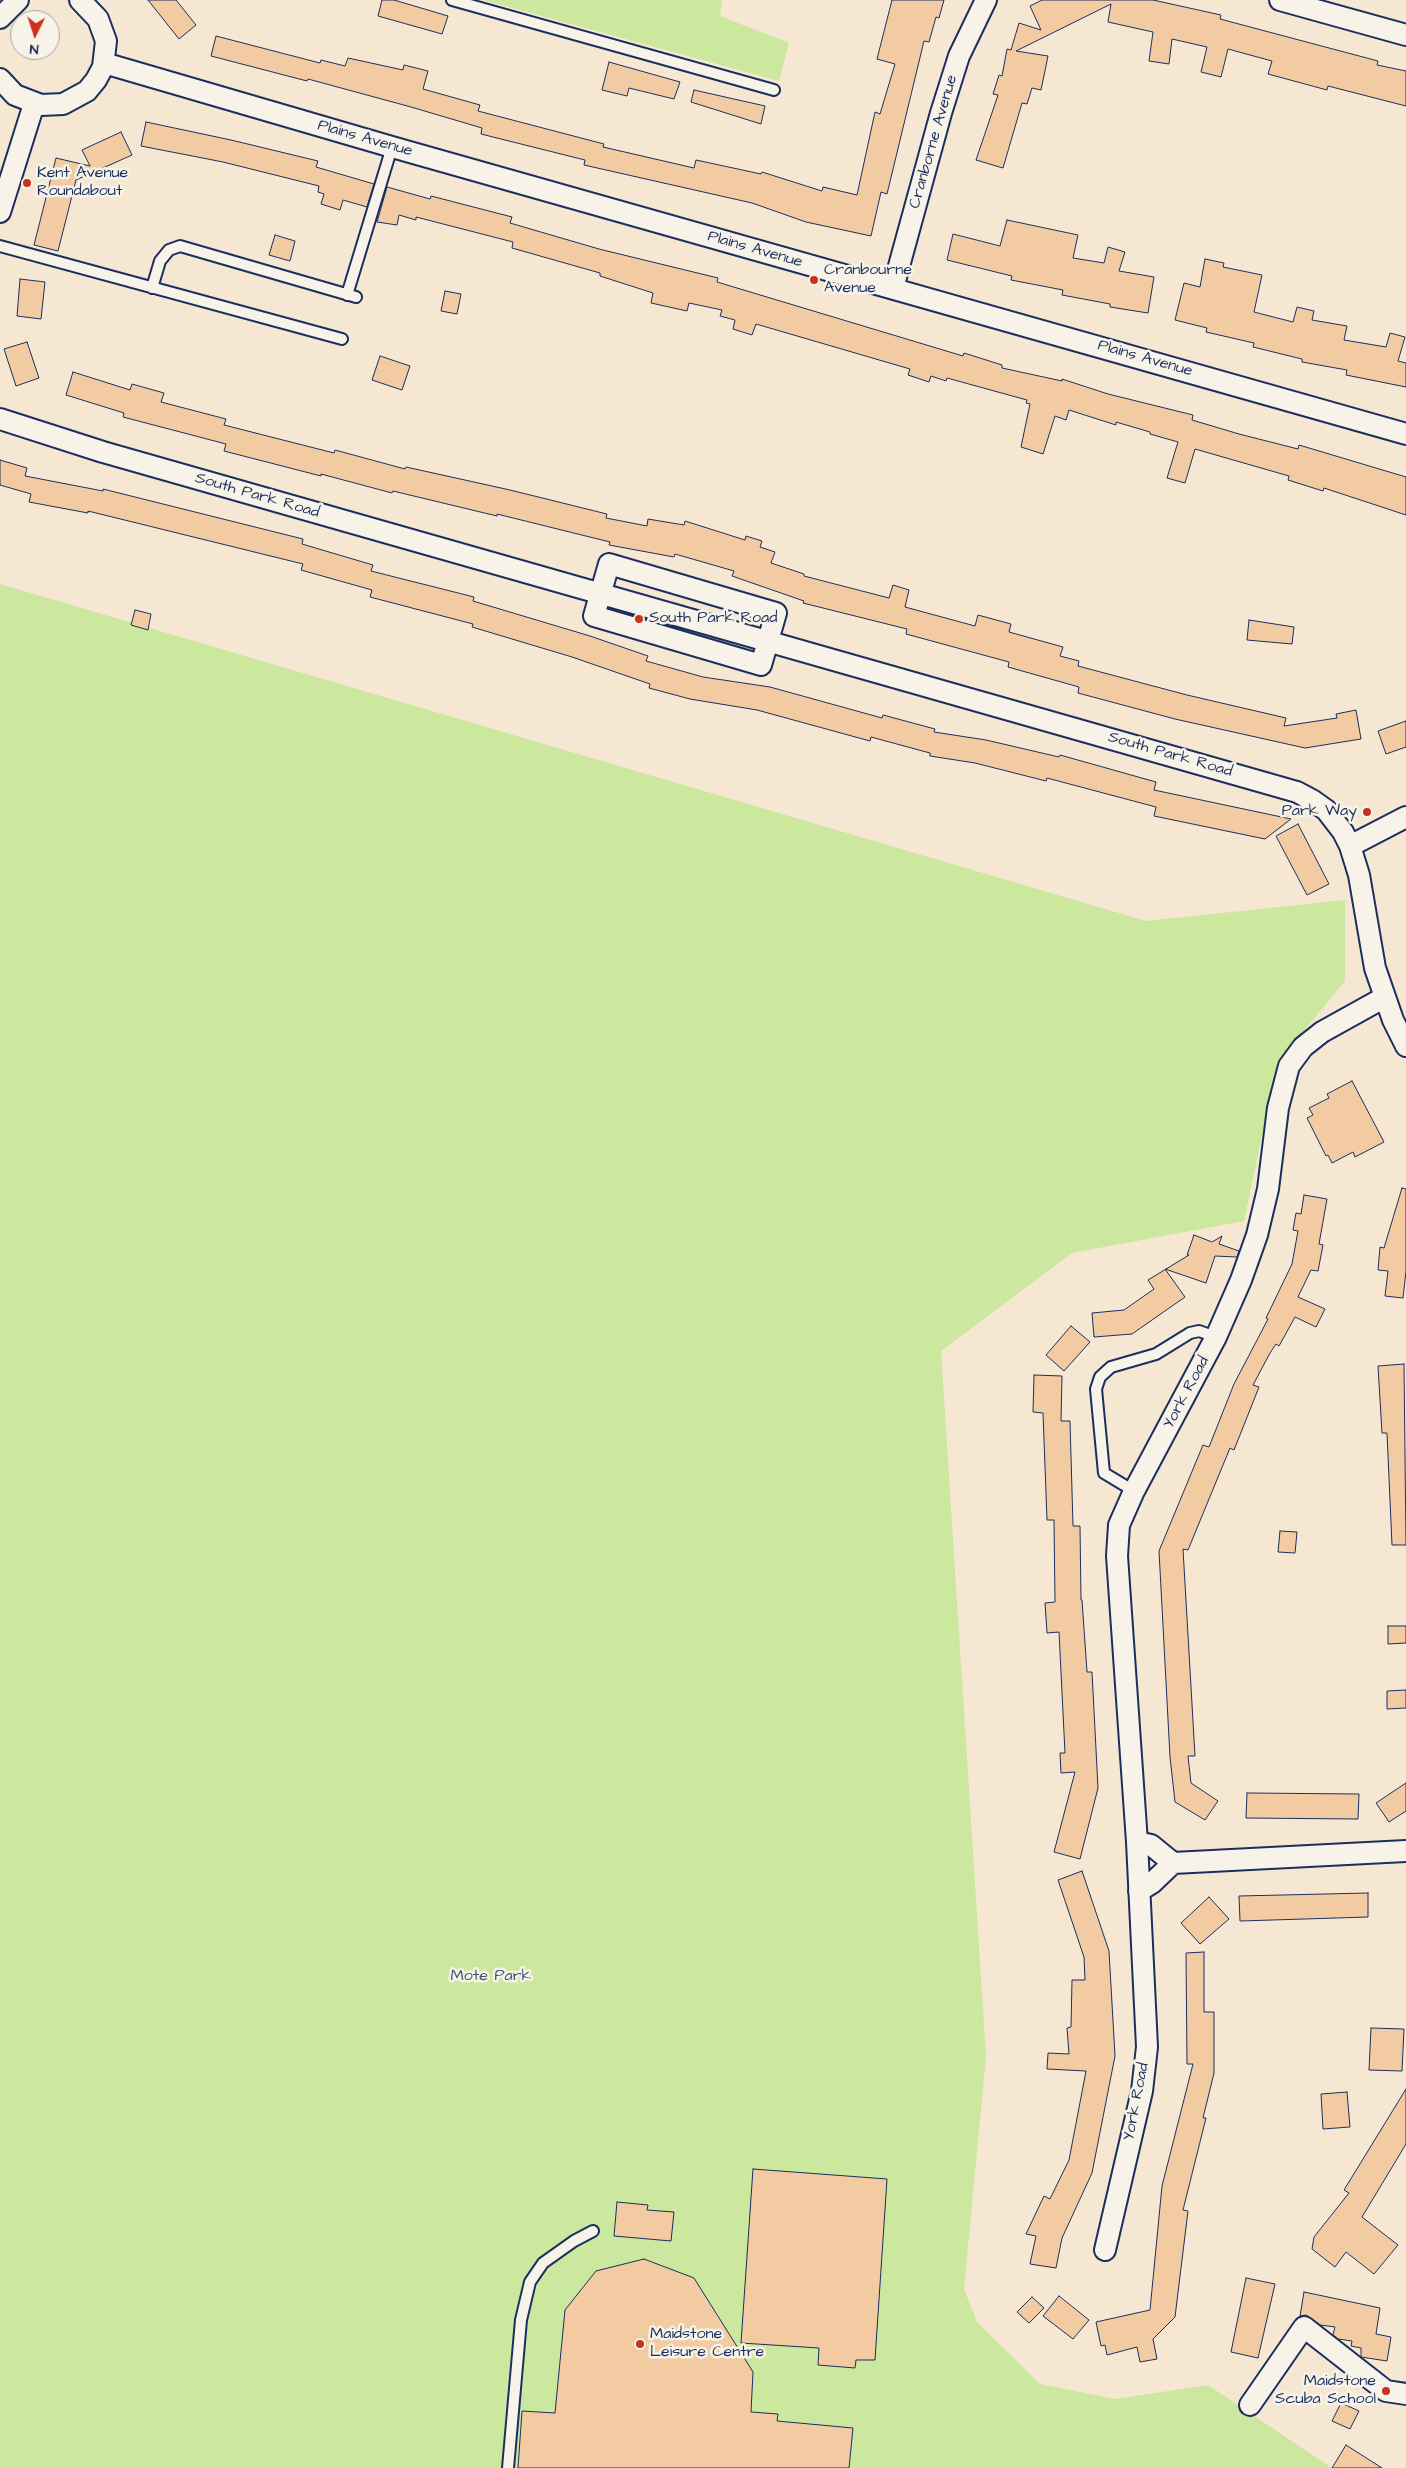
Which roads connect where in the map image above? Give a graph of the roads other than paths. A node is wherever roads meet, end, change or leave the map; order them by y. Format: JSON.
{"nodes":[{"id":1,"x":18,"y":0,"type":"edge"},
{"id":2,"x":452,"y":0,"type":"edge"},
{"id":3,"x":986,"y":0,"type":"edge"},
{"id":4,"x":1280,"y":0,"type":"edge"},
{"id":5,"x":92,"y":4,"type":"edge"},
{"id":6,"x":0,"y":18,"type":"edge"},
{"id":7,"x":1406,"y":36,"type":"edge"},
{"id":8,"x":104,"y":63,"type":"junction"},
{"id":9,"x":0,"y":79,"type":"edge"},
{"id":10,"x":774,"y":90,"type":"dead end"},
{"id":11,"x":34,"y":104,"type":"junction"},
{"id":12,"x":392,"y":148,"type":"junction"},
{"id":13,"x":0,"y":212,"type":"edge"},
{"id":14,"x":0,"y":246,"type":"edge"},
{"id":15,"x":152,"y":288,"type":"junction"},
{"id":16,"x":893,"y":288,"type":"junction"},
{"id":17,"x":342,"y":339,"type":"dead end"},
{"id":18,"x":0,"y":419,"type":"edge"},
{"id":19,"x":1406,"y":434,"type":"edge"},
{"id":20,"x":601,"y":594,"type":"junction"},
{"id":21,"x":768,"y":642,"type":"junction"},
{"id":22,"x":1406,"y":817,"type":"edge"},
{"id":23,"x":1350,"y":846,"type":"junction"},
{"id":24,"x":1385,"y":998,"type":"junction"},
{"id":25,"x":1406,"y":1046,"type":"edge"},
{"id":26,"x":1216,"y":1337,"type":"junction"},
{"id":27,"x":1134,"y":1492,"type":"junction"},
{"id":28,"x":1137,"y":1842,"type":"junction"},
{"id":29,"x":1406,"y":1851,"type":"edge"},
{"id":30,"x":1173,"y":1863,"type":"junction"},
{"id":31,"x":1139,"y":1891,"type":"junction"},
{"id":32,"x":593,"y":2231,"type":"dead end"},
{"id":33,"x":1105,"y":2250,"type":"dead end"},
{"id":34,"x":1406,"y":2394,"type":"edge"},
{"id":35,"x":1250,"y":2405,"type":"dead end"},
{"id":36,"x":508,"y":2468,"type":"edge"}],
"edges":[{"from":1,"to":6,"type":"street"},
{"from":2,"to":10,"type":"lane"},
{"from":3,"to":16,"type":"street","name":"Cranborne Avenue"},
{"from":4,"to":7,"type":"street"},
{"from":5,"to":8,"type":"street"},
{"from":8,"to":11,"type":"street"},
{"from":8,"to":12,"type":"street","name":"Plains Avenue"},
{"from":9,"to":11,"type":"street"},
{"from":11,"to":13,"type":"street"},
{"from":12,"to":15,"type":"lane"},
{"from":12,"to":16,"type":"street","name":"Plains Avenue"},
{"from":14,"to":15,"type":"lane"},
{"from":15,"to":17,"type":"lane"},
{"from":16,"to":19,"type":"street","name":"Plains Avenue"},
{"from":18,"to":20,"type":"street","name":"South Park Road"},
{"from":20,"to":21,"type":"street","name":"South Park Road"},
{"from":20,"to":21,"type":"street"},
{"from":21,"to":23,"type":"street","name":"South Park Road"},
{"from":22,"to":23,"type":"street"},
{"from":23,"to":24,"type":"street","name":"South Park Road"},
{"from":24,"to":25,"type":"street","name":"South Park Road"},
{"from":24,"to":26,"type":"street","name":"York Road"},
{"from":26,"to":27,"type":"street","name":"York Road"},
{"from":26,"to":27,"type":"lane"},
{"from":27,"to":28,"type":"street","name":"York Road"},
{"from":28,"to":30,"type":"street"},
{"from":28,"to":31,"type":"street","name":"York Road"},
{"from":29,"to":30,"type":"street"},
{"from":30,"to":31,"type":"street"},
{"from":31,"to":33,"type":"street","name":"York Road"},
{"from":32,"to":36,"type":"lane"},
{"from":34,"to":35,"type":"street"}]}
